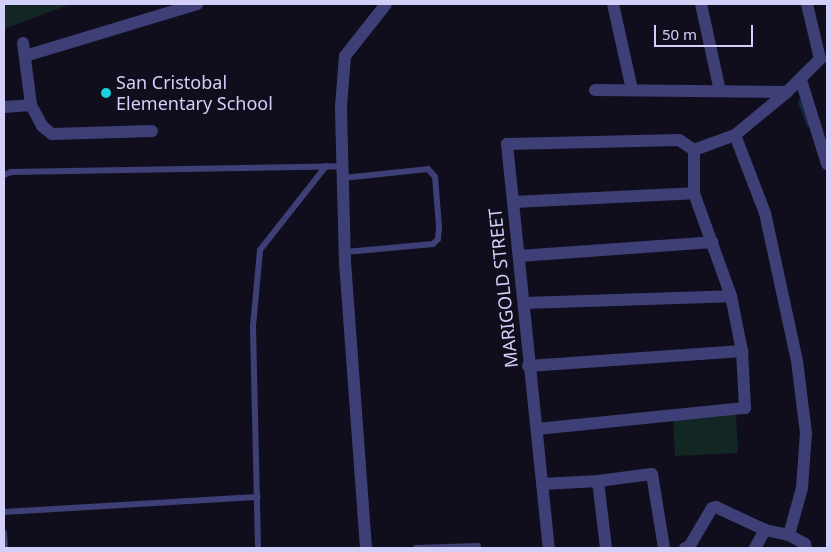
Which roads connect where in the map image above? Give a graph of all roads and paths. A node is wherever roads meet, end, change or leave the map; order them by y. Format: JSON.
{"nodes":[{"id":1,"x":197,"y":4,"type":"edge"},
{"id":2,"x":386,"y":4,"type":"edge"},
{"id":3,"x":613,"y":4,"type":"edge"},
{"id":4,"x":701,"y":4,"type":"edge"},
{"id":5,"x":807,"y":4,"type":"edge"},
{"id":6,"x":824,"y":58,"type":"edge"},
{"id":7,"x":800,"y":80,"type":"junction"},
{"id":8,"x":595,"y":90,"type":"dead end"},
{"id":9,"x":632,"y":90,"type":"junction"},
{"id":10,"x":720,"y":91,"type":"junction"},
{"id":11,"x":788,"y":92,"type":"junction"},
{"id":12,"x":31,"y":105,"type":"junction"},
{"id":13,"x":4,"y":108,"type":"edge"},
{"id":14,"x":152,"y":131,"type":"dead end"},
{"id":15,"x":735,"y":135,"type":"junction"},
{"id":16,"x":694,"y":150,"type":"junction"},
{"id":17,"x":827,"y":164,"type":"edge"},
{"id":18,"x":326,"y":166,"type":"junction"},
{"id":19,"x":343,"y":172,"type":"junction"},
{"id":20,"x":4,"y":175,"type":"edge"},
{"id":21,"x":694,"y":192,"type":"junction"},
{"id":22,"x":512,"y":202,"type":"junction"},
{"id":23,"x":712,"y":242,"type":"junction"},
{"id":24,"x":345,"y":252,"type":"junction"},
{"id":25,"x":520,"y":256,"type":"junction"},
{"id":26,"x":730,"y":296,"type":"junction"},
{"id":27,"x":524,"y":303,"type":"junction"},
{"id":28,"x":742,"y":351,"type":"junction"},
{"id":29,"x":528,"y":366,"type":"junction"},
{"id":30,"x":537,"y":429,"type":"junction"},
{"id":31,"x":598,"y":481,"type":"junction"},
{"id":32,"x":542,"y":484,"type":"junction"},
{"id":33,"x":258,"y":497,"type":"junction"},
{"id":34,"x":4,"y":512,"type":"edge"},
{"id":35,"x":765,"y":530,"type":"junction"},
{"id":36,"x":4,"y":534,"type":"edge"},
{"id":37,"x":789,"y":535,"type":"junction"},
{"id":38,"x":478,"y":546,"type":"dead end"},
{"id":39,"x":5,"y":548,"type":"edge"},
{"id":40,"x":258,"y":548,"type":"edge"},
{"id":41,"x":366,"y":548,"type":"edge"},
{"id":42,"x":416,"y":548,"type":"edge"},
{"id":43,"x":549,"y":548,"type":"edge"},
{"id":44,"x":606,"y":548,"type":"edge"},
{"id":45,"x":664,"y":548,"type":"edge"},
{"id":46,"x":685,"y":548,"type":"edge"},
{"id":47,"x":755,"y":548,"type":"edge"},
{"id":48,"x":806,"y":548,"type":"edge"}],
"edges":[{"from":1,"to":12,"type":"street"},
{"from":2,"to":19,"type":"street"},
{"from":3,"to":9,"type":"street"},
{"from":4,"to":10,"type":"street"},
{"from":5,"to":6,"type":"street"},
{"from":6,"to":7,"type":"street"},
{"from":7,"to":11,"type":"street"},
{"from":7,"to":17,"type":"street"},
{"from":8,"to":9,"type":"street"},
{"from":9,"to":10,"type":"street"},
{"from":10,"to":11,"type":"street"},
{"from":11,"to":15,"type":"street"},
{"from":12,"to":13,"type":"street"},
{"from":12,"to":14,"type":"street"},
{"from":15,"to":16,"type":"street"},
{"from":15,"to":37,"type":"street"},
{"from":16,"to":21,"type":"street"},
{"from":16,"to":22,"type":"street","name":"MARIGOLD STREET"},
{"from":18,"to":19,"type":"lane"},
{"from":18,"to":20,"type":"lane"},
{"from":18,"to":33,"type":"lane"},
{"from":19,"to":24,"type":"street"},
{"from":19,"to":24,"type":"lane"},
{"from":21,"to":22,"type":"street"},
{"from":21,"to":23,"type":"street"},
{"from":22,"to":25,"type":"street","name":"MARIGOLD STREET"},
{"from":23,"to":25,"type":"street"},
{"from":23,"to":26,"type":"street"},
{"from":24,"to":41,"type":"street"},
{"from":25,"to":27,"type":"street","name":"MARIGOLD STREET"},
{"from":26,"to":27,"type":"street"},
{"from":26,"to":28,"type":"street"},
{"from":27,"to":29,"type":"street","name":"MARIGOLD STREET"},
{"from":28,"to":29,"type":"street"},
{"from":28,"to":30,"type":"street"},
{"from":29,"to":30,"type":"street","name":"MARIGOLD STREET"},
{"from":30,"to":32,"type":"street","name":"MARIGOLD STREET"},
{"from":31,"to":32,"type":"street"},
{"from":31,"to":44,"type":"street"},
{"from":31,"to":45,"type":"street"},
{"from":32,"to":43,"type":"street","name":"MARIGOLD STREET"},
{"from":33,"to":34,"type":"lane"},
{"from":33,"to":40,"type":"lane"},
{"from":35,"to":37,"type":"street"},
{"from":35,"to":46,"type":"street"},
{"from":35,"to":47,"type":"street"},
{"from":36,"to":39,"type":"lane"},
{"from":37,"to":48,"type":"street"},
{"from":38,"to":42,"type":"lane"}]}
